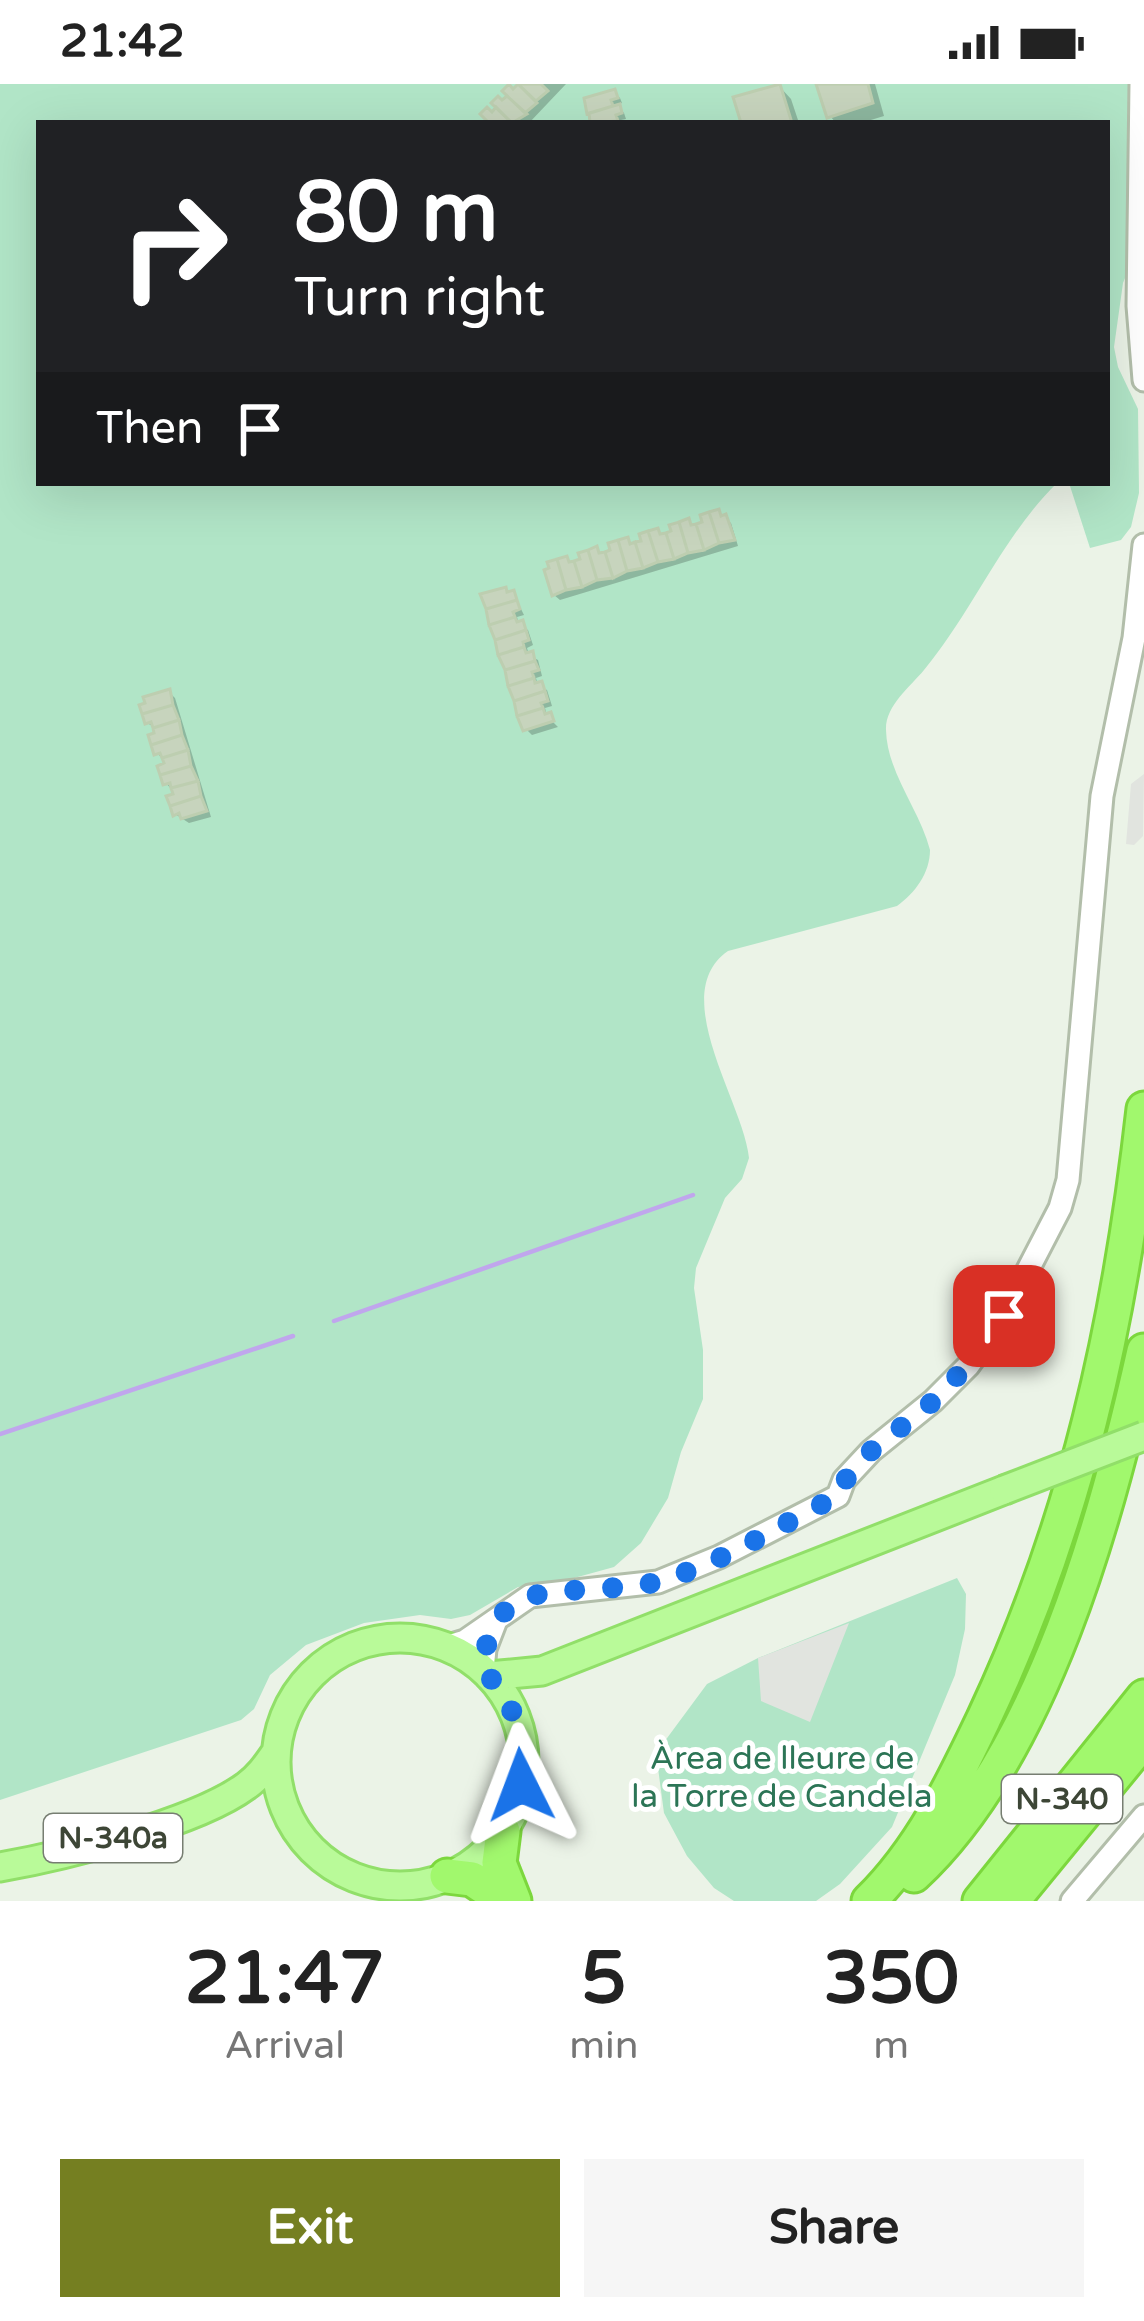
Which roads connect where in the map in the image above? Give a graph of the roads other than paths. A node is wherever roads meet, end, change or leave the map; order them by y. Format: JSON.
{"nodes":[{"id":1,"x":1141,"y":84,"type":"edge"},
{"id":2,"x":1144,"y":380,"type":"edge"},
{"id":3,"x":1144,"y":545,"type":"edge"},
{"id":4,"x":1144,"y":1109,"type":"edge"},
{"id":5,"x":1144,"y":1351,"type":"edge"},
{"id":6,"x":1144,"y":1436,"type":"edge"},
{"id":7,"x":498,"y":1617,"type":"junction"},
{"id":8,"x":445,"y":1647,"type":"junction"},
{"id":9,"x":542,"y":1670,"type":"junction"},
{"id":10,"x":486,"y":1673,"type":"junction"},
{"id":11,"x":1144,"y":1697,"type":"edge"},
{"id":12,"x":517,"y":1723,"type":"junction"},
{"id":13,"x":1144,"y":1740,"type":"edge"},
{"id":14,"x":276,"y":1752,"type":"junction"},
{"id":15,"x":224,"y":1801,"type":"junction"},
{"id":16,"x":284,"y":1807,"type":"junction"},
{"id":17,"x":1144,"y":1816,"type":"edge"},
{"id":18,"x":502,"y":1831,"type":"junction"},
{"id":19,"x":0,"y":1867,"type":"edge"},
{"id":20,"x":448,"y":1876,"type":"junction"},
{"id":21,"x":510,"y":1901,"type":"edge"},
{"id":22,"x":869,"y":1901,"type":"edge"},
{"id":23,"x":883,"y":1901,"type":"edge"},
{"id":24,"x":980,"y":1901,"type":"edge"},
{"id":25,"x":1012,"y":1901,"type":"edge"},
{"id":26,"x":1072,"y":1901,"type":"edge"}],
"edges":[{"from":1,"to":2,"type":"street"},
{"from":3,"to":7,"type":"street"},
{"from":4,"to":22,"type":"highway"},
{"from":5,"to":23,"type":"highway"},
{"from":6,"to":9,"type":"main road","bridge":true},
{"from":7,"to":8,"type":"street"},
{"from":7,"to":10,"type":"street"},
{"from":8,"to":10,"type":"main road"},
{"from":8,"to":14,"type":"main road"},
{"from":9,"to":10,"type":"main road"},
{"from":9,"to":12,"type":"main road"},
{"from":10,"to":12,"type":"main road"},
{"from":11,"to":24,"type":"highway","number":"N-340"},
{"from":12,"to":18,"type":"main road"},
{"from":13,"to":25,"type":"highway","number":"N-340"},
{"from":14,"to":15,"type":"main road","number":"N-340a"},
{"from":14,"to":16,"type":"main road"},
{"from":15,"to":16,"type":"main road","number":"N-340a"},
{"from":15,"to":19,"type":"main road","number":"N-340a"},
{"from":16,"to":20,"type":"main road"},
{"from":17,"to":26,"type":"street"},
{"from":18,"to":20,"type":"main road"},
{"from":18,"to":21,"type":"highway"},
{"from":20,"to":21,"type":"highway"}]}
